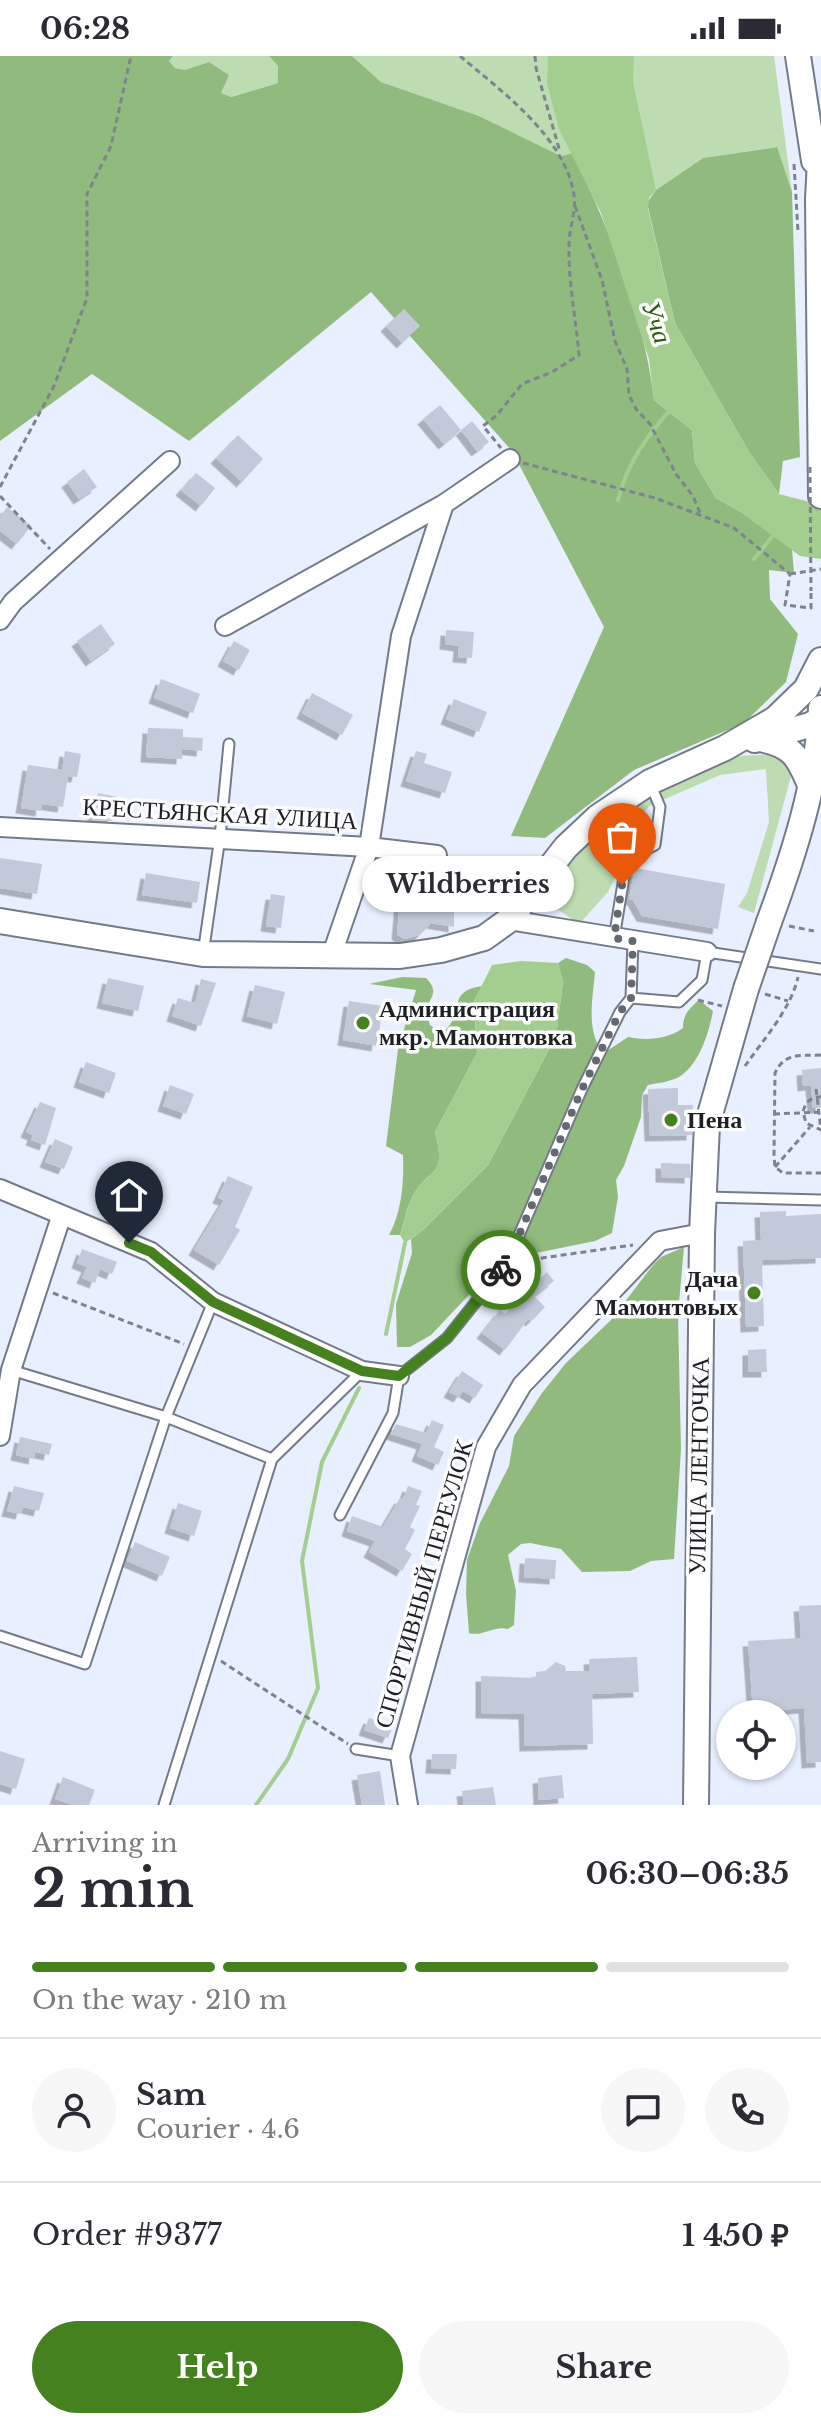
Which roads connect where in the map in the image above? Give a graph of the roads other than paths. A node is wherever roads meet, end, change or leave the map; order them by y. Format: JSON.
{"nodes":[{"id":1,"x":798,"y":56,"type":"edge"},
{"id":2,"x":821,"y":142,"type":"edge"},
{"id":3,"x":818,"y":199,"type":"junction"},
{"id":4,"x":510,"y":459,"type":"road end"},
{"id":5,"x":170,"y":461,"type":"dead end"},
{"id":6,"x":816,"y":467,"type":"edge"},
{"id":7,"x":821,"y":496,"type":"edge"},
{"id":8,"x":444,"y":504,"type":"junction"},
{"id":9,"x":0,"y":620,"type":"edge"},
{"id":10,"x":225,"y":626,"type":"dead end"},
{"id":11,"x":821,"y":660,"type":"edge"},
{"id":12,"x":821,"y":708,"type":"edge"},
{"id":13,"x":821,"y":719,"type":"edge"},
{"id":14,"x":768,"y":729,"type":"junction"},
{"id":15,"x":229,"y":744,"type":"dead end"},
{"id":16,"x":650,"y":782,"type":"junction"},
{"id":17,"x":810,"y":785,"type":"junction"},
{"id":18,"x":0,"y":827,"type":"edge"},
{"id":19,"x":220,"y":837,"type":"junction"},
{"id":20,"x":369,"y":847,"type":"junction"},
{"id":21,"x":437,"y":855,"type":"dead end"},
{"id":22,"x":509,"y":920,"type":"junction"},
{"id":23,"x":0,"y":921,"type":"edge"},
{"id":24,"x":614,"y":938,"type":"junction"},
{"id":25,"x":633,"y":941,"type":"junction"},
{"id":26,"x":707,"y":952,"type":"junction"},
{"id":27,"x":203,"y":954,"type":"junction"},
{"id":28,"x":331,"y":957,"type":"junction"},
{"id":29,"x":821,"y":969,"type":"edge"},
{"id":30,"x":631,"y":998,"type":"junction"},
{"id":31,"x":0,"y":1189,"type":"edge"},
{"id":32,"x":704,"y":1197,"type":"junction"},
{"id":33,"x":821,"y":1200,"type":"edge"},
{"id":34,"x":61,"y":1217,"type":"junction"},
{"id":35,"x":702,"y":1233,"type":"junction"},
{"id":36,"x":213,"y":1302,"type":"junction"},
{"id":37,"x":11,"y":1370,"type":"junction"},
{"id":38,"x":362,"y":1371,"type":"junction"},
{"id":39,"x":399,"y":1376,"type":"junction"},
{"id":40,"x":166,"y":1417,"type":"junction"},
{"id":41,"x":0,"y":1436,"type":"edge"},
{"id":42,"x":272,"y":1459,"type":"junction"},
{"id":43,"x":340,"y":1515,"type":"dead end"},
{"id":44,"x":0,"y":1636,"type":"edge"},
{"id":45,"x":356,"y":1749,"type":"road end"},
{"id":46,"x":400,"y":1756,"type":"junction"},
{"id":47,"x":164,"y":1805,"type":"edge"},
{"id":48,"x":408,"y":1805,"type":"edge"},
{"id":49,"x":696,"y":1805,"type":"edge"}],
"edges":[{"from":1,"to":3,"type":"main road"},
{"from":2,"to":3,"type":"main road"},
{"from":3,"to":6,"type":"main road"},
{"from":4,"to":8,"type":"street"},
{"from":5,"to":9,"type":"street"},
{"from":6,"to":7,"type":"main road"},
{"from":8,"to":10,"type":"street"},
{"from":8,"to":20,"type":"street"},
{"from":11,"to":14,"type":"main road"},
{"from":12,"to":13,"type":"main road","name":"УЛИЦА ЛЕНТОЧКА"},
{"from":13,"to":14,"type":"main road"},
{"from":13,"to":17,"type":"main road","name":"УЛИЦА ЛЕНТОЧКА"},
{"from":14,"to":16,"type":"main road"},
{"from":14,"to":17,"type":"main road"},
{"from":15,"to":19,"type":"lane"},
{"from":16,"to":22,"type":"main road"},
{"from":16,"to":24,"type":"lane"},
{"from":17,"to":32,"type":"main road","name":"УЛИЦА ЛЕНТОЧКА","bridge":true},
{"from":18,"to":19,"type":"street","name":"КРЕСТЬЯНСКАЯ УЛИЦА"},
{"from":19,"to":20,"type":"street","name":"КРЕСТЬЯНСКАЯ УЛИЦА"},
{"from":19,"to":27,"type":"lane"},
{"from":20,"to":21,"type":"street","name":"КРЕСТЬЯНСКАЯ УЛИЦА"},
{"from":20,"to":28,"type":"street"},
{"from":22,"to":24,"type":"street"},
{"from":22,"to":28,"type":"main road"},
{"from":23,"to":27,"type":"main road"},
{"from":24,"to":25,"type":"street"},
{"from":25,"to":26,"type":"street"},
{"from":25,"to":30,"type":"lane"},
{"from":26,"to":29,"type":"lane"},
{"from":26,"to":30,"type":"lane"},
{"from":27,"to":28,"type":"main road"},
{"from":30,"to":39,"type":"lane"},
{"from":31,"to":34,"type":"street"},
{"from":32,"to":33,"type":"lane"},
{"from":32,"to":35,"type":"main road","name":"УЛИЦА ЛЕНТОЧКА"},
{"from":34,"to":36,"type":"street"},
{"from":34,"to":37,"type":"street"},
{"from":35,"to":46,"type":"street","name":"СПОРТИВНЫЙ ПЕРЕУЛОК"},
{"from":35,"to":49,"type":"main road","name":"УЛИЦА ЛЕНТОЧКА"},
{"from":36,"to":38,"type":"street"},
{"from":36,"to":40,"type":"lane"},
{"from":37,"to":40,"type":"lane"},
{"from":37,"to":41,"type":"street"},
{"from":38,"to":39,"type":"street"},
{"from":38,"to":42,"type":"lane"},
{"from":39,"to":43,"type":"lane"},
{"from":40,"to":42,"type":"lane"},
{"from":40,"to":44,"type":"lane"},
{"from":42,"to":47,"type":"lane"},
{"from":45,"to":46,"type":"lane"},
{"from":46,"to":48,"type":"street","name":"СПОРТИВНЫЙ ПЕРЕУЛОК"}]}
